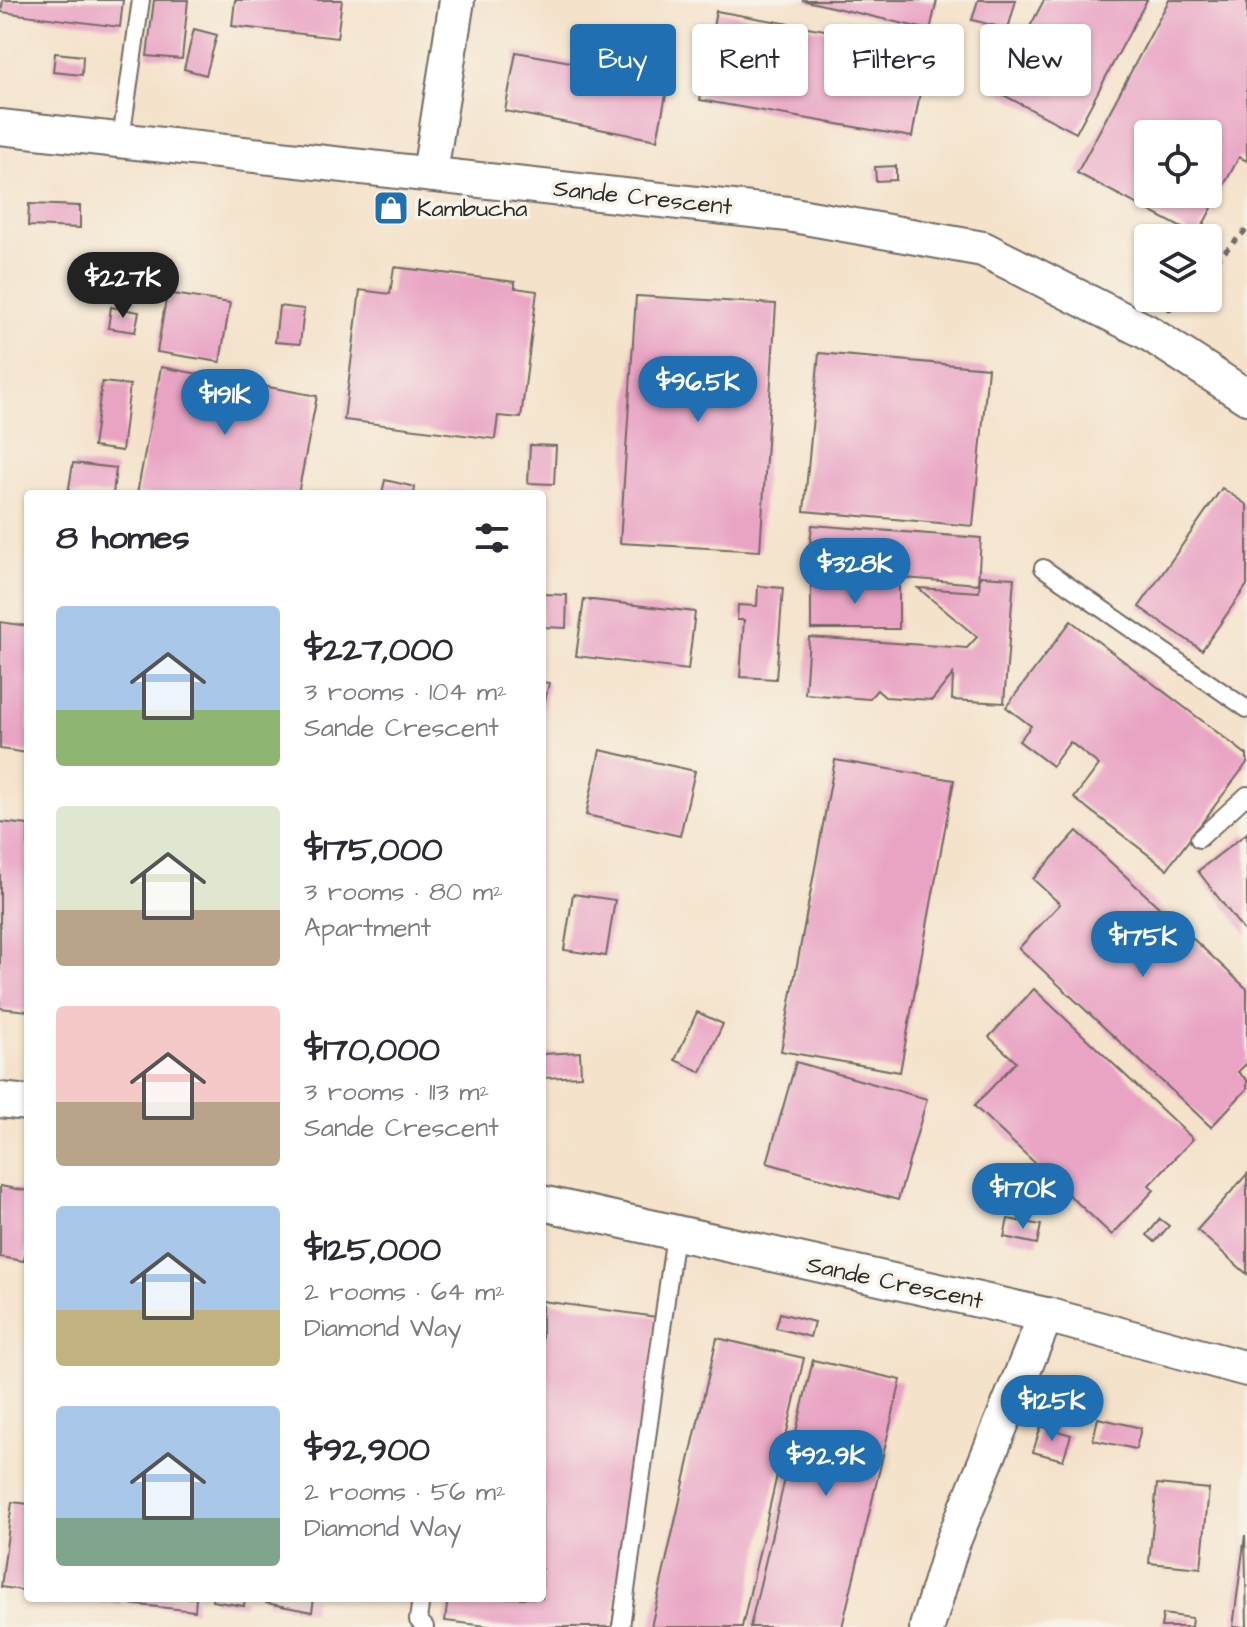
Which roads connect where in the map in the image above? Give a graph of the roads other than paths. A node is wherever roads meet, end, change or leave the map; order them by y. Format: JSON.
{"nodes":[{"id":1,"x":141,"y":0,"type":"edge"},
{"id":2,"x":457,"y":0,"type":"edge"},
{"id":3,"x":0,"y":127,"type":"edge"},
{"id":4,"x":121,"y":139,"type":"junction"},
{"id":5,"x":430,"y":173,"type":"junction"},
{"id":6,"x":1247,"y":397,"type":"edge"},
{"id":7,"x":1043,"y":568,"type":"dead end"},
{"id":8,"x":1247,"y":709,"type":"edge"},
{"id":9,"x":1247,"y":795,"type":"edge"},
{"id":10,"x":1199,"y":839,"type":"dead end"},
{"id":11,"x":0,"y":1100,"type":"edge"},
{"id":12,"x":24,"y":1103,"type":"edge"},
{"id":13,"x":546,"y":1204,"type":"edge"},
{"id":14,"x":675,"y":1234,"type":"junction"},
{"id":15,"x":1046,"y":1315,"type":"junction"},
{"id":16,"x":1247,"y":1369,"type":"edge"},
{"id":17,"x":420,"y":1602,"type":"edge"},
{"id":18,"x":425,"y":1627,"type":"edge"},
{"id":19,"x":621,"y":1627,"type":"edge"},
{"id":20,"x":927,"y":1627,"type":"edge"}],
"edges":[{"from":1,"to":4,"type":"lane"},
{"from":2,"to":5,"type":"street"},
{"from":3,"to":4,"type":"street","name":"Sande Crescent"},
{"from":4,"to":5,"type":"street","name":"Sande Crescent"},
{"from":5,"to":6,"type":"street","name":"Sande Crescent"},
{"from":7,"to":8,"type":"lane"},
{"from":9,"to":10,"type":"lane"},
{"from":11,"to":12,"type":"street"},
{"from":13,"to":14,"type":"street","name":"Sande Crescent"},
{"from":14,"to":15,"type":"street","name":"Sande Crescent"},
{"from":14,"to":19,"type":"lane"},
{"from":15,"to":16,"type":"street","name":"Sande Crescent"},
{"from":15,"to":20,"type":"street"},
{"from":17,"to":18,"type":"lane"}]}
